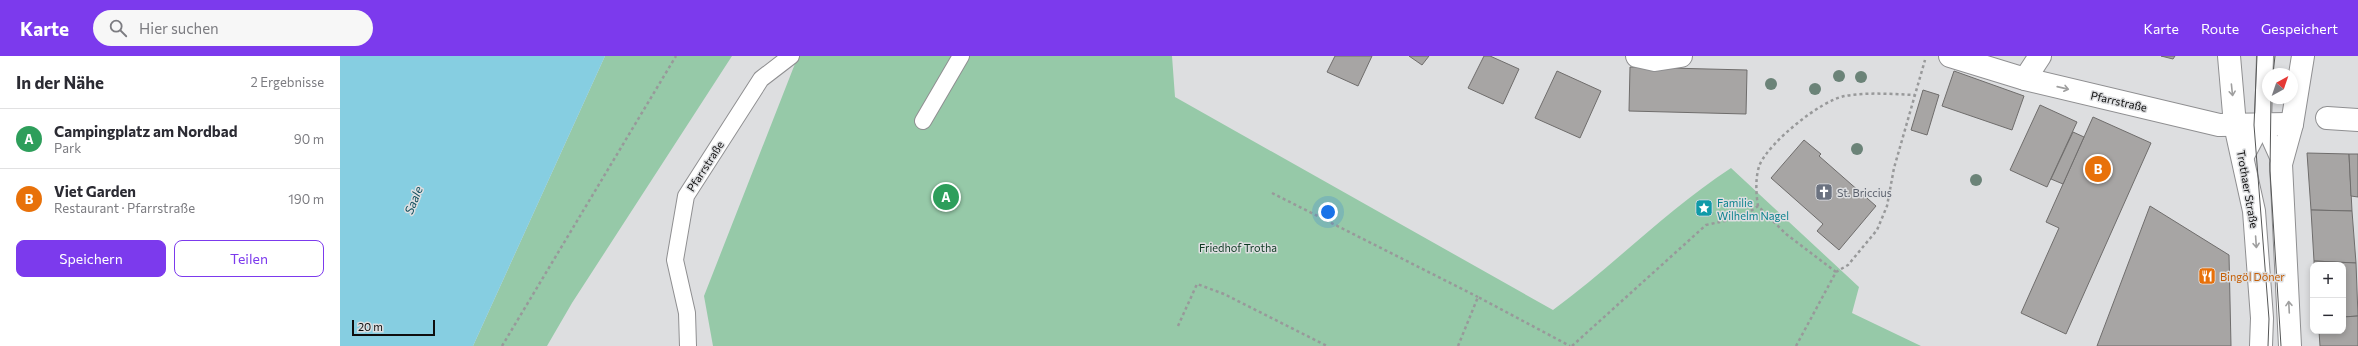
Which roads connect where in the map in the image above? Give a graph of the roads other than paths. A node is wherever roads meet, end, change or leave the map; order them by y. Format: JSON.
{"nodes":[{"id":1,"x":791,"y":56,"type":"edge"},
{"id":2,"x":961,"y":56,"type":"edge"},
{"id":3,"x":1637,"y":56,"type":"edge"},
{"id":4,"x":1681,"y":56,"type":"edge"},
{"id":5,"x":1950,"y":56,"type":"edge"},
{"id":6,"x":2040,"y":56,"type":"edge"},
{"id":7,"x":2229,"y":56,"type":"edge"},
{"id":8,"x":2265,"y":56,"type":"edge"},
{"id":9,"x":2303,"y":56,"type":"edge"},
{"id":10,"x":2026,"y":80,"type":"junction"},
{"id":11,"x":2327,"y":118,"type":"dead end"},
{"id":12,"x":2358,"y":120,"type":"edge"},
{"id":13,"x":923,"y":121,"type":"dead end"},
{"id":14,"x":2263,"y":124,"type":"junction"},
{"id":15,"x":2292,"y":124,"type":"junction"},
{"id":16,"x":2235,"y":125,"type":"junction"},
{"id":17,"x":2243,"y":162,"type":"junction"},
{"id":18,"x":2281,"y":164,"type":"junction"},
{"id":19,"x":688,"y":346,"type":"edge"},
{"id":20,"x":2261,"y":346,"type":"edge"},
{"id":21,"x":2290,"y":346,"type":"edge"}],
"edges":[{"from":1,"to":19,"type":"lane","name":"Pfarrstraße"},
{"from":2,"to":13,"type":"lane"},
{"from":3,"to":4,"type":"main road"},
{"from":5,"to":10,"type":"main road","name":"Pfarrstraße"},
{"from":6,"to":10,"type":"main road"},
{"from":7,"to":16,"type":"main road","name":"Trothaer Straße","one_way":true},
{"from":8,"to":14,"type":"lane"},
{"from":9,"to":15,"type":"main road"},
{"from":10,"to":16,"type":"main road","name":"Pfarrstraße","one_way":true},
{"from":11,"to":12,"type":"main road"},
{"from":14,"to":15,"type":"main road","name":"Pfarrstraße"},
{"from":14,"to":16,"type":"main road","name":"Pfarrstraße"},
{"from":14,"to":17,"type":"lane"},
{"from":14,"to":18,"type":"lane"},
{"from":15,"to":18,"type":"main road"},
{"from":16,"to":17,"type":"main road","name":"Trothaer Straße"},
{"from":17,"to":20,"type":"main road","name":"Trothaer Straße","one_way":true},
{"from":21,"to":18,"type":"main road","one_way":true}]}
